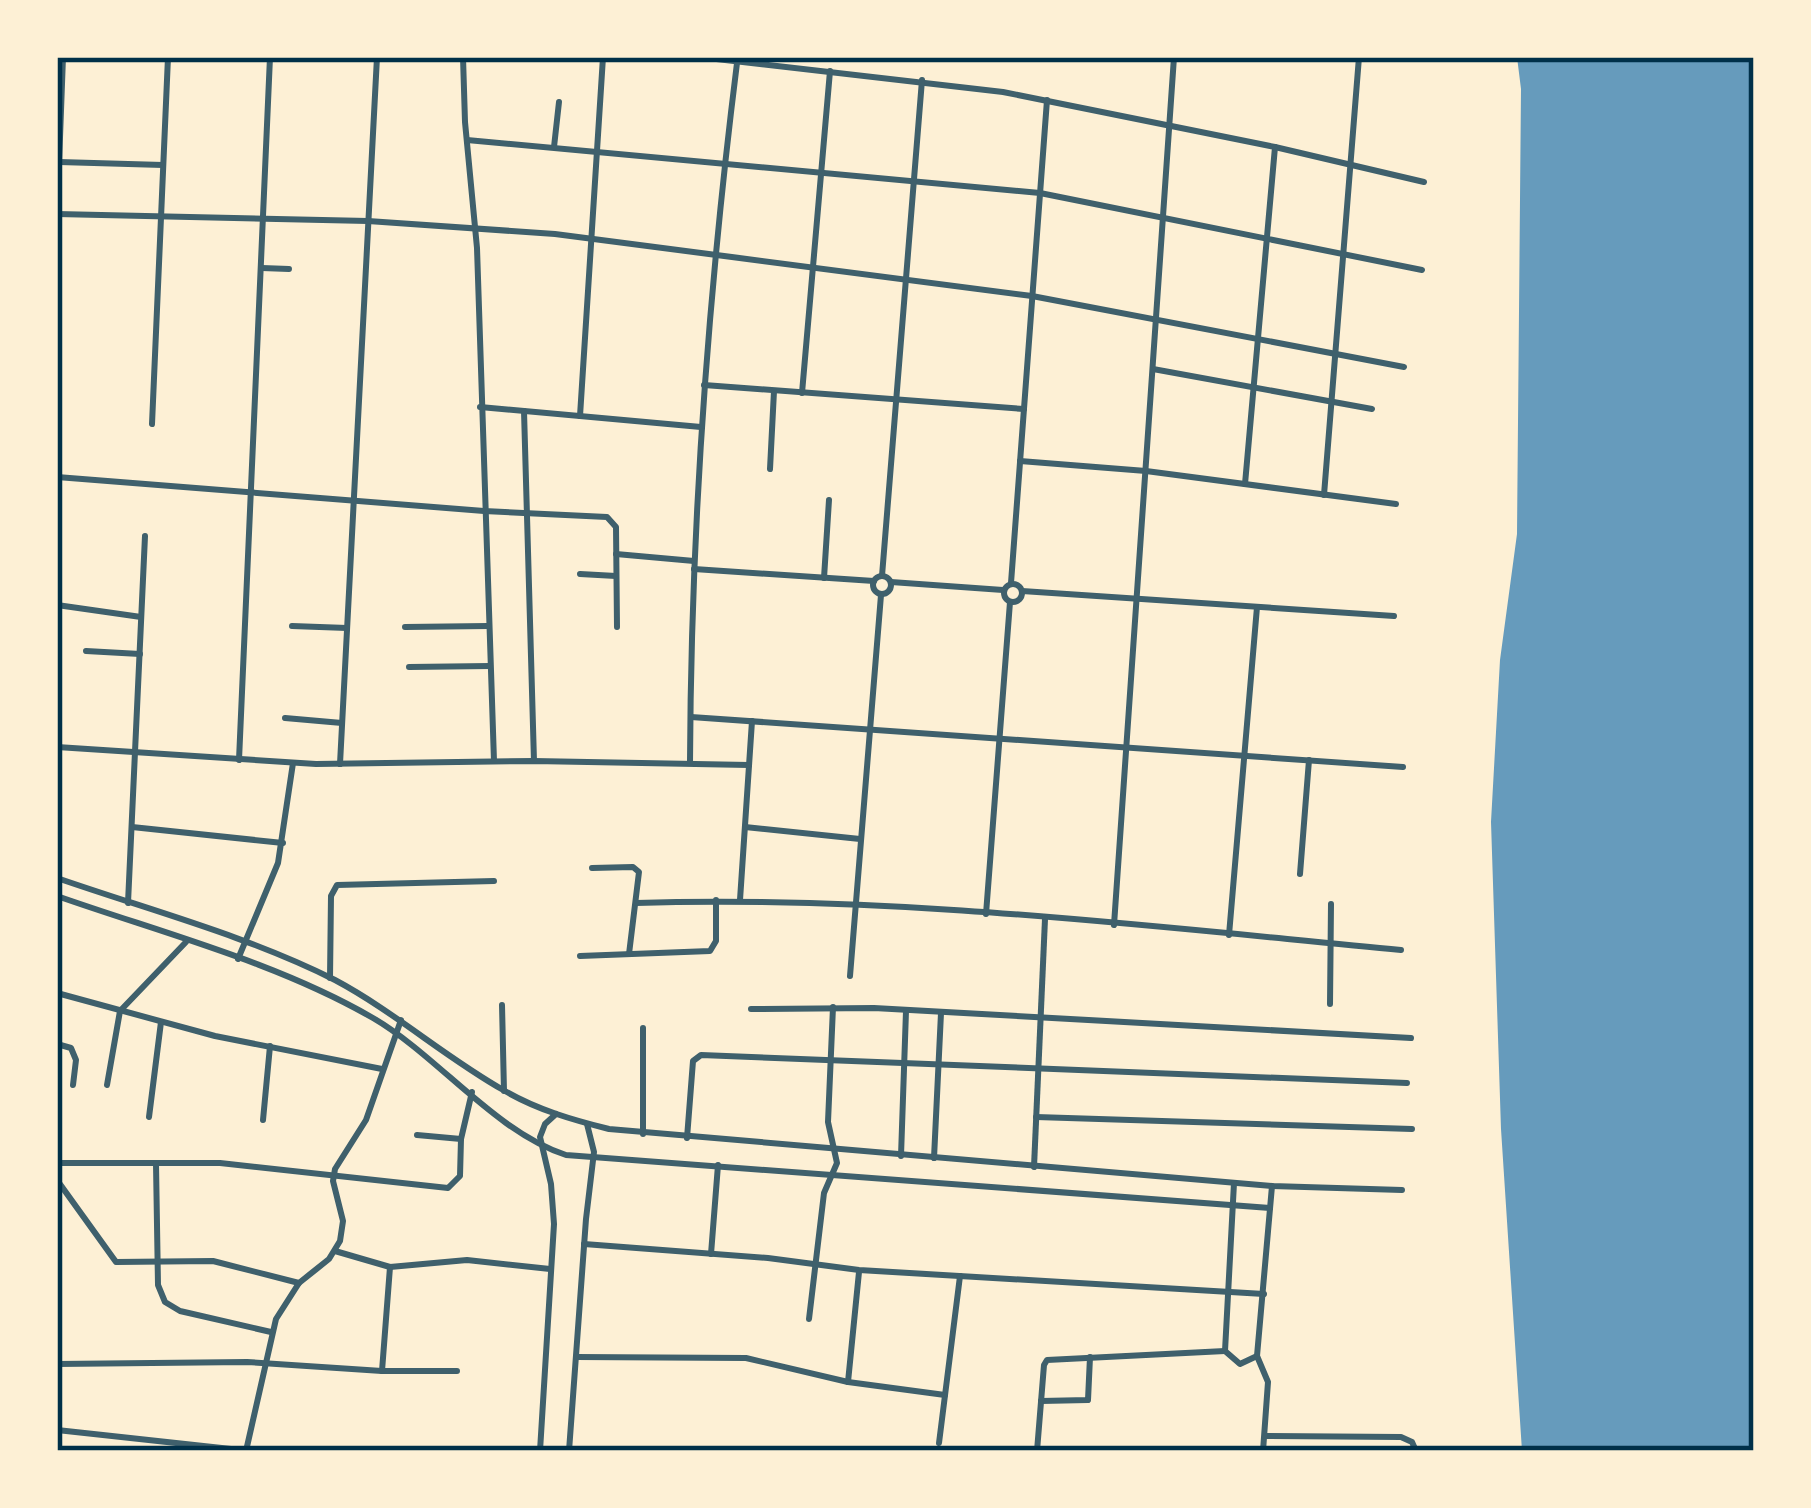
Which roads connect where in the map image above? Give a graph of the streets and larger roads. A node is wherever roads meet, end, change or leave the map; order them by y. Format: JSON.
{"nodes":[{"id":1,"x":62,"y":57,"type":"edge"},
{"id":2,"x":168,"y":57,"type":"edge"},
{"id":3,"x":270,"y":57,"type":"edge"},
{"id":4,"x":377,"y":57,"type":"edge"},
{"id":5,"x":464,"y":57,"type":"edge"},
{"id":6,"x":603,"y":57,"type":"edge"},
{"id":7,"x":699,"y":57,"type":"edge"},
{"id":8,"x":1174,"y":57,"type":"edge"},
{"id":9,"x":1359,"y":57,"type":"edge"},
{"id":10,"x":736,"y":63,"type":"junction"},
{"id":11,"x":830,"y":71,"type":"junction"},
{"id":12,"x":922,"y":80,"type":"junction"},
{"id":13,"x":1047,"y":100,"type":"junction"},
{"id":14,"x":559,"y":102,"type":"dead end"},
{"id":15,"x":1170,"y":125,"type":"junction"},
{"id":16,"x":467,"y":140,"type":"junction"},
{"id":17,"x":1275,"y":147,"type":"junction"},
{"id":18,"x":554,"y":148,"type":"junction"},
{"id":19,"x":597,"y":152,"type":"junction"},
{"id":20,"x":59,"y":162,"type":"edge"},
{"id":21,"x":1348,"y":163,"type":"junction"},
{"id":22,"x":724,"y":164,"type":"junction"},
{"id":23,"x":163,"y":165,"type":"junction"},
{"id":24,"x":822,"y":172,"type":"junction"},
{"id":25,"x":915,"y":181,"type":"junction"},
{"id":26,"x":1424,"y":182,"type":"dead end"},
{"id":27,"x":1040,"y":193,"type":"junction"},
{"id":28,"x":161,"y":215,"type":"junction"},
{"id":29,"x":57,"y":216,"type":"edge"},
{"id":30,"x":265,"y":218,"type":"junction"},
{"id":31,"x":1163,"y":218,"type":"junction"},
{"id":32,"x":368,"y":221,"type":"junction"},
{"id":33,"x":476,"y":227,"type":"junction"},
{"id":34,"x":591,"y":239,"type":"junction"},
{"id":35,"x":1266,"y":239,"type":"junction"},
{"id":36,"x":1341,"y":255,"type":"junction"},
{"id":37,"x":715,"y":256,"type":"junction"},
{"id":38,"x":262,"y":268,"type":"junction"},
{"id":39,"x":814,"y":268,"type":"junction"},
{"id":40,"x":289,"y":269,"type":"dead end"},
{"id":41,"x":1422,"y":270,"type":"dead end"},
{"id":42,"x":908,"y":280,"type":"junction"},
{"id":43,"x":1032,"y":296,"type":"junction"},
{"id":44,"x":1156,"y":319,"type":"junction"},
{"id":45,"x":1257,"y":338,"type":"junction"},
{"id":46,"x":1334,"y":353,"type":"junction"},
{"id":47,"x":1404,"y":367,"type":"dead end"},
{"id":48,"x":1153,"y":369,"type":"junction"},
{"id":49,"x":704,"y":386,"type":"junction"},
{"id":50,"x":1253,"y":388,"type":"junction"},
{"id":51,"x":774,"y":391,"type":"junction"},
{"id":52,"x":802,"y":393,"type":"junction"},
{"id":53,"x":896,"y":400,"type":"junction"},
{"id":54,"x":1330,"y":402,"type":"junction"},
{"id":55,"x":480,"y":407,"type":"junction"},
{"id":56,"x":1024,"y":409,"type":"junction"},
{"id":57,"x":1372,"y":409,"type":"dead end"},
{"id":58,"x":524,"y":411,"type":"junction"},
{"id":59,"x":580,"y":416,"type":"junction"},
{"id":60,"x":152,"y":424,"type":"dead end"},
{"id":61,"x":701,"y":427,"type":"junction"},
{"id":62,"x":1020,"y":461,"type":"junction"},
{"id":63,"x":770,"y":469,"type":"dead end"},
{"id":64,"x":1146,"y":471,"type":"junction"},
{"id":65,"x":57,"y":477,"type":"edge"},
{"id":66,"x":1245,"y":484,"type":"junction"},
{"id":67,"x":250,"y":494,"type":"junction"},
{"id":68,"x":1324,"y":494,"type":"junction"},
{"id":69,"x":829,"y":500,"type":"dead end"},
{"id":70,"x":353,"y":502,"type":"junction"},
{"id":71,"x":1396,"y":504,"type":"dead end"},
{"id":72,"x":484,"y":511,"type":"junction"},
{"id":73,"x":527,"y":513,"type":"junction"},
{"id":74,"x":145,"y":536,"type":"dead end"},
{"id":75,"x":616,"y":554,"type":"junction"},
{"id":76,"x":694,"y":565,"type":"junction"},
{"id":77,"x":580,"y":574,"type":"dead end"},
{"id":78,"x":616,"y":576,"type":"junction"},
{"id":79,"x":882,"y":576,"type":"junction"},
{"id":80,"x":824,"y":578,"type":"junction"},
{"id":81,"x":874,"y":581,"type":"junction"},
{"id":82,"x":891,"y":582,"type":"junction"},
{"id":83,"x":1011,"y":583,"type":"junction"},
{"id":84,"x":1004,"y":590,"type":"junction"},
{"id":85,"x":1022,"y":591,"type":"junction"},
{"id":86,"x":881,"y":595,"type":"junction"},
{"id":87,"x":1137,"y":599,"type":"junction"},
{"id":88,"x":1010,"y":602,"type":"junction"},
{"id":89,"x":57,"y":605,"type":"edge"},
{"id":90,"x":1257,"y":607,"type":"junction"},
{"id":91,"x":141,"y":616,"type":"junction"},
{"id":92,"x":1394,"y":616,"type":"dead end"},
{"id":93,"x":292,"y":626,"type":"dead end"},
{"id":94,"x":488,"y":626,"type":"junction"},
{"id":95,"x":405,"y":627,"type":"dead end"},
{"id":96,"x":347,"y":628,"type":"junction"},
{"id":97,"x":617,"y":628,"type":"dead end"},
{"id":98,"x":86,"y":651,"type":"dead end"},
{"id":99,"x":140,"y":654,"type":"junction"},
{"id":100,"x":490,"y":666,"type":"junction"},
{"id":101,"x":409,"y":667,"type":"dead end"},
{"id":102,"x":691,"y":717,"type":"junction"},
{"id":103,"x":285,"y":718,"type":"dead end"},
{"id":104,"x":752,"y":722,"type":"junction"},
{"id":105,"x":342,"y":724,"type":"junction"},
{"id":106,"x":870,"y":730,"type":"junction"},
{"id":107,"x":999,"y":739,"type":"junction"},
{"id":108,"x":57,"y":747,"type":"edge"},
{"id":109,"x":1126,"y":748,"type":"junction"},
{"id":110,"x":135,"y":752,"type":"junction"},
{"id":111,"x":1244,"y":756,"type":"junction"},
{"id":112,"x":239,"y":760,"type":"junction"},
{"id":113,"x":1309,"y":760,"type":"junction"},
{"id":114,"x":494,"y":761,"type":"junction"},
{"id":115,"x":534,"y":761,"type":"junction"},
{"id":116,"x":691,"y":762,"type":"junction"},
{"id":117,"x":292,"y":763,"type":"junction"},
{"id":118,"x":340,"y":764,"type":"junction"},
{"id":119,"x":749,"y":766,"type":"junction"},
{"id":120,"x":1403,"y":767,"type":"dead end"},
{"id":121,"x":132,"y":827,"type":"junction"},
{"id":122,"x":745,"y":827,"type":"junction"},
{"id":123,"x":861,"y":839,"type":"junction"},
{"id":124,"x":283,"y":843,"type":"junction"},
{"id":125,"x":592,"y":868,"type":"dead end"},
{"id":126,"x":1300,"y":874,"type":"dead end"},
{"id":127,"x":57,"y":878,"type":"edge"},
{"id":128,"x":494,"y":881,"type":"dead end"},
{"id":129,"x":57,"y":896,"type":"edge"},
{"id":130,"x":740,"y":900,"type":"junction"},
{"id":131,"x":716,"y":901,"type":"junction"},
{"id":132,"x":128,"y":903,"type":"junction"},
{"id":133,"x":636,"y":903,"type":"junction"},
{"id":134,"x":856,"y":903,"type":"junction"},
{"id":135,"x":1331,"y":904,"type":"dead end"},
{"id":136,"x":986,"y":914,"type":"junction"},
{"id":137,"x":1045,"y":919,"type":"junction"},
{"id":138,"x":1114,"y":925,"type":"junction"},
{"id":139,"x":1229,"y":935,"type":"junction"},
{"id":140,"x":187,"y":941,"type":"junction"},
{"id":141,"x":247,"y":944,"type":"junction"},
{"id":142,"x":1331,"y":944,"type":"junction"},
{"id":143,"x":1401,"y":950,"type":"dead end"},
{"id":144,"x":629,"y":954,"type":"junction"},
{"id":145,"x":580,"y":956,"type":"dead end"},
{"id":146,"x":238,"y":959,"type":"junction"},
{"id":147,"x":850,"y":976,"type":"dead end"},
{"id":148,"x":330,"y":978,"type":"junction"},
{"id":149,"x":57,"y":993,"type":"edge"},
{"id":150,"x":1330,"y":1004,"type":"dead end"},
{"id":151,"x":502,"y":1005,"type":"dead end"},
{"id":152,"x":832,"y":1007,"type":"junction"},
{"id":153,"x":751,"y":1009,"type":"dead end"},
{"id":154,"x":120,"y":1011,"type":"junction"},
{"id":155,"x":906,"y":1011,"type":"junction"},
{"id":156,"x":940,"y":1013,"type":"junction"},
{"id":157,"x":1041,"y":1018,"type":"junction"},
{"id":158,"x":400,"y":1020,"type":"junction"},
{"id":159,"x":161,"y":1022,"type":"junction"},
{"id":160,"x":643,"y":1028,"type":"dead end"},
{"id":161,"x":396,"y":1032,"type":"junction"},
{"id":162,"x":1411,"y":1038,"type":"dead end"},
{"id":163,"x":57,"y":1044,"type":"edge"},
{"id":164,"x":270,"y":1046,"type":"junction"},
{"id":165,"x":830,"y":1061,"type":"junction"},
{"id":166,"x":904,"y":1064,"type":"junction"},
{"id":167,"x":938,"y":1066,"type":"junction"},
{"id":168,"x":382,"y":1069,"type":"junction"},
{"id":169,"x":1038,"y":1070,"type":"junction"},
{"id":170,"x":1407,"y":1083,"type":"dead end"},
{"id":171,"x":73,"y":1085,"type":"dead end"},
{"id":172,"x":106,"y":1085,"type":"dead end"},
{"id":173,"x":504,"y":1091,"type":"junction"},
{"id":174,"x":472,"y":1092,"type":"junction"},
{"id":175,"x":556,"y":1114,"type":"junction"},
{"id":176,"x":149,"y":1117,"type":"dead end"},
{"id":177,"x":1036,"y":1117,"type":"junction"},
{"id":178,"x":263,"y":1120,"type":"dead end"},
{"id":179,"x":587,"y":1124,"type":"junction"},
{"id":180,"x":1412,"y":1129,"type":"dead end"},
{"id":181,"x":643,"y":1134,"type":"junction"},
{"id":182,"x":417,"y":1135,"type":"dead end"},
{"id":183,"x":687,"y":1138,"type":"junction"},
{"id":184,"x":461,"y":1139,"type":"junction"},
{"id":185,"x":541,"y":1144,"type":"junction"},
{"id":186,"x":834,"y":1150,"type":"junction"},
{"id":187,"x":901,"y":1156,"type":"junction"},
{"id":188,"x":934,"y":1158,"type":"junction"},
{"id":189,"x":593,"y":1159,"type":"junction"},
{"id":190,"x":57,"y":1162,"type":"edge"},
{"id":191,"x":157,"y":1164,"type":"junction"},
{"id":192,"x":718,"y":1165,"type":"junction"},
{"id":193,"x":1034,"y":1167,"type":"junction"},
{"id":194,"x":833,"y":1174,"type":"junction"},
{"id":195,"x":333,"y":1175,"type":"junction"},
{"id":196,"x":57,"y":1180,"type":"edge"},
{"id":197,"x":1234,"y":1183,"type":"junction"},
{"id":198,"x":1272,"y":1186,"type":"junction"},
{"id":199,"x":1402,"y":1190,"type":"dead end"},
{"id":200,"x":1233,"y":1205,"type":"junction"},
{"id":201,"x":1270,"y":1208,"type":"junction"},
{"id":202,"x":584,"y":1244,"type":"junction"},
{"id":203,"x":335,"y":1251,"type":"junction"},
{"id":204,"x":711,"y":1254,"type":"junction"},
{"id":205,"x":158,"y":1259,"type":"junction"},
{"id":206,"x":816,"y":1265,"type":"junction"},
{"id":207,"x":389,"y":1267,"type":"junction"},
{"id":208,"x":551,"y":1269,"type":"junction"},
{"id":209,"x":860,"y":1270,"type":"junction"},
{"id":210,"x":960,"y":1276,"type":"junction"},
{"id":211,"x":299,"y":1283,"type":"junction"},
{"id":212,"x":1228,"y":1292,"type":"junction"},
{"id":213,"x":1264,"y":1294,"type":"junction"},
{"id":214,"x":809,"y":1318,"type":"dead end"},
{"id":215,"x":271,"y":1332,"type":"junction"},
{"id":216,"x":1225,"y":1351,"type":"junction"},
{"id":217,"x":1257,"y":1356,"type":"junction"},
{"id":218,"x":576,"y":1357,"type":"junction"},
{"id":219,"x":1090,"y":1358,"type":"junction"},
{"id":220,"x":264,"y":1363,"type":"junction"},
{"id":221,"x":57,"y":1364,"type":"edge"},
{"id":222,"x":382,"y":1371,"type":"junction"},
{"id":223,"x":457,"y":1371,"type":"dead end"},
{"id":224,"x":848,"y":1382,"type":"junction"},
{"id":225,"x":945,"y":1395,"type":"junction"},
{"id":226,"x":1041,"y":1401,"type":"junction"},
{"id":227,"x":57,"y":1430,"type":"edge"},
{"id":228,"x":1265,"y":1436,"type":"junction"},
{"id":229,"x":138,"y":1437,"type":"junction"},
{"id":230,"x":939,"y":1443,"type":"dead end"},
{"id":231,"x":136,"y":1451,"type":"edge"},
{"id":232,"x":246,"y":1451,"type":"edge"},
{"id":233,"x":314,"y":1451,"type":"edge"},
{"id":234,"x":540,"y":1451,"type":"edge"},
{"id":235,"x":569,"y":1451,"type":"edge"},
{"id":236,"x":1037,"y":1451,"type":"edge"},
{"id":237,"x":1263,"y":1451,"type":"edge"},
{"id":238,"x":1416,"y":1451,"type":"edge"}],
"edges":[{"from":1,"to":20,"type":"street"},
{"from":2,"to":23,"type":"street"},
{"from":3,"to":30,"type":"street"},
{"from":4,"to":32,"type":"street"},
{"from":5,"to":16,"type":"street"},
{"from":6,"to":19,"type":"street"},
{"from":7,"to":10,"type":"street"},
{"from":8,"to":15,"type":"street"},
{"from":9,"to":21,"type":"street"},
{"from":10,"to":11,"type":"street"},
{"from":10,"to":22,"type":"street"},
{"from":11,"to":12,"type":"street"},
{"from":11,"to":24,"type":"street"},
{"from":12,"to":13,"type":"street"},
{"from":12,"to":25,"type":"street"},
{"from":13,"to":15,"type":"street"},
{"from":13,"to":27,"type":"street"},
{"from":14,"to":18,"type":"street"},
{"from":15,"to":17,"type":"street"},
{"from":15,"to":31,"type":"street"},
{"from":16,"to":18,"type":"street"},
{"from":16,"to":33,"type":"street"},
{"from":17,"to":21,"type":"street"},
{"from":17,"to":35,"type":"street"},
{"from":18,"to":19,"type":"street"},
{"from":19,"to":22,"type":"street"},
{"from":19,"to":34,"type":"street"},
{"from":20,"to":23,"type":"street"},
{"from":20,"to":29,"type":"street"},
{"from":21,"to":26,"type":"street"},
{"from":21,"to":36,"type":"street"},
{"from":22,"to":24,"type":"street"},
{"from":22,"to":37,"type":"street"},
{"from":23,"to":28,"type":"street"},
{"from":24,"to":25,"type":"street"},
{"from":24,"to":39,"type":"street"},
{"from":25,"to":27,"type":"street"},
{"from":25,"to":42,"type":"street"},
{"from":27,"to":31,"type":"street"},
{"from":27,"to":43,"type":"street"},
{"from":28,"to":29,"type":"street"},
{"from":28,"to":30,"type":"street"},
{"from":28,"to":60,"type":"street"},
{"from":30,"to":32,"type":"street"},
{"from":30,"to":38,"type":"street"},
{"from":31,"to":35,"type":"street"},
{"from":31,"to":44,"type":"street"},
{"from":32,"to":33,"type":"street"},
{"from":32,"to":70,"type":"street"},
{"from":33,"to":34,"type":"street"},
{"from":33,"to":55,"type":"street"},
{"from":34,"to":37,"type":"street"},
{"from":34,"to":59,"type":"street"},
{"from":35,"to":36,"type":"street"},
{"from":35,"to":45,"type":"street"},
{"from":36,"to":41,"type":"street"},
{"from":36,"to":46,"type":"street"},
{"from":37,"to":39,"type":"street"},
{"from":37,"to":49,"type":"street"},
{"from":38,"to":40,"type":"street"},
{"from":38,"to":67,"type":"street"},
{"from":39,"to":42,"type":"street"},
{"from":39,"to":52,"type":"street"},
{"from":42,"to":43,"type":"street"},
{"from":42,"to":53,"type":"street"},
{"from":43,"to":44,"type":"street"},
{"from":43,"to":56,"type":"street"},
{"from":44,"to":45,"type":"street"},
{"from":44,"to":48,"type":"street"},
{"from":45,"to":46,"type":"street"},
{"from":45,"to":50,"type":"street"},
{"from":46,"to":47,"type":"street"},
{"from":46,"to":54,"type":"street"},
{"from":48,"to":50,"type":"street"},
{"from":48,"to":64,"type":"street"},
{"from":49,"to":51,"type":"street"},
{"from":49,"to":61,"type":"street"},
{"from":50,"to":54,"type":"street"},
{"from":50,"to":66,"type":"street"},
{"from":51,"to":52,"type":"street"},
{"from":51,"to":63,"type":"street"},
{"from":52,"to":53,"type":"street"},
{"from":53,"to":56,"type":"street"},
{"from":53,"to":79,"type":"street"},
{"from":54,"to":57,"type":"street"},
{"from":54,"to":68,"type":"street"},
{"from":55,"to":58,"type":"street"},
{"from":55,"to":72,"type":"street"},
{"from":56,"to":62,"type":"street"},
{"from":58,"to":59,"type":"street"},
{"from":58,"to":73,"type":"street"},
{"from":59,"to":61,"type":"street"},
{"from":61,"to":76,"type":"street"},
{"from":62,"to":64,"type":"street"},
{"from":62,"to":83,"type":"street"},
{"from":64,"to":66,"type":"street"},
{"from":64,"to":87,"type":"street"},
{"from":65,"to":67,"type":"street"},
{"from":66,"to":68,"type":"street"},
{"from":67,"to":70,"type":"street"},
{"from":67,"to":112,"type":"street"},
{"from":68,"to":71,"type":"street"},
{"from":69,"to":80,"type":"street"},
{"from":70,"to":72,"type":"street"},
{"from":70,"to":96,"type":"street"},
{"from":72,"to":73,"type":"street"},
{"from":72,"to":94,"type":"street"},
{"from":73,"to":75,"type":"street"},
{"from":73,"to":115,"type":"street"},
{"from":74,"to":91,"type":"street"},
{"from":75,"to":76,"type":"street"},
{"from":75,"to":78,"type":"street"},
{"from":76,"to":80,"type":"street"},
{"from":76,"to":102,"type":"street"},
{"from":77,"to":78,"type":"street"},
{"from":78,"to":97,"type":"street"},
{"from":79,"to":81,"type":"street"},
{"from":79,"to":82,"type":"street"},
{"from":80,"to":81,"type":"street"},
{"from":81,"to":86,"type":"street"},
{"from":82,"to":84,"type":"street"},
{"from":82,"to":86,"type":"street"},
{"from":83,"to":84,"type":"street"},
{"from":83,"to":85,"type":"street"},
{"from":84,"to":88,"type":"street"},
{"from":85,"to":87,"type":"street"},
{"from":85,"to":88,"type":"street"},
{"from":86,"to":106,"type":"street"},
{"from":87,"to":90,"type":"street"},
{"from":87,"to":109,"type":"street"},
{"from":88,"to":107,"type":"street"},
{"from":89,"to":91,"type":"street"},
{"from":90,"to":92,"type":"street"},
{"from":90,"to":111,"type":"street"},
{"from":91,"to":99,"type":"street"},
{"from":93,"to":96,"type":"street"},
{"from":94,"to":95,"type":"street"},
{"from":94,"to":100,"type":"street"},
{"from":96,"to":105,"type":"street"},
{"from":98,"to":99,"type":"street"},
{"from":99,"to":110,"type":"street"},
{"from":100,"to":101,"type":"street"},
{"from":100,"to":114,"type":"street"},
{"from":102,"to":104,"type":"street"},
{"from":102,"to":116,"type":"street"},
{"from":103,"to":105,"type":"street"},
{"from":104,"to":106,"type":"street"},
{"from":104,"to":119,"type":"street"},
{"from":105,"to":118,"type":"street"},
{"from":106,"to":107,"type":"street"},
{"from":106,"to":123,"type":"street"},
{"from":107,"to":109,"type":"street"},
{"from":107,"to":136,"type":"street"},
{"from":108,"to":110,"type":"street"},
{"from":109,"to":111,"type":"street"},
{"from":109,"to":138,"type":"street"},
{"from":110,"to":112,"type":"street"},
{"from":110,"to":121,"type":"street"},
{"from":111,"to":113,"type":"street"},
{"from":111,"to":139,"type":"street"},
{"from":112,"to":117,"type":"street"},
{"from":113,"to":120,"type":"street"},
{"from":113,"to":126,"type":"street"},
{"from":114,"to":115,"type":"street"},
{"from":114,"to":118,"type":"street"},
{"from":115,"to":116,"type":"street"},
{"from":116,"to":119,"type":"street"},
{"from":117,"to":118,"type":"street"},
{"from":117,"to":124,"type":"street"},
{"from":119,"to":122,"type":"street"},
{"from":121,"to":124,"type":"street"},
{"from":121,"to":132,"type":"street"},
{"from":122,"to":123,"type":"street"},
{"from":122,"to":130,"type":"street"},
{"from":123,"to":134,"type":"street"},
{"from":124,"to":141,"type":"street"},
{"from":125,"to":133,"type":"street"},
{"from":127,"to":132,"type":"street"},
{"from":128,"to":148,"type":"street"},
{"from":129,"to":140,"type":"street"},
{"from":130,"to":131,"type":"street"},
{"from":130,"to":134,"type":"street"},
{"from":131,"to":133,"type":"street"},
{"from":131,"to":144,"type":"street"},
{"from":132,"to":141,"type":"street"},
{"from":133,"to":144,"type":"street"},
{"from":134,"to":136,"type":"street"},
{"from":134,"to":147,"type":"street"},
{"from":135,"to":142,"type":"street"},
{"from":136,"to":137,"type":"street"},
{"from":137,"to":138,"type":"street"},
{"from":137,"to":157,"type":"street"},
{"from":138,"to":139,"type":"street"},
{"from":139,"to":142,"type":"street"},
{"from":140,"to":146,"type":"street"},
{"from":140,"to":154,"type":"street"},
{"from":141,"to":146,"type":"street"},
{"from":141,"to":148,"type":"street"},
{"from":142,"to":143,"type":"street"},
{"from":142,"to":150,"type":"street"},
{"from":144,"to":145,"type":"street"},
{"from":146,"to":161,"type":"street"},
{"from":148,"to":158,"type":"street"},
{"from":149,"to":154,"type":"street"},
{"from":151,"to":173,"type":"street"},
{"from":152,"to":153,"type":"street"},
{"from":152,"to":155,"type":"street"},
{"from":152,"to":165,"type":"street"},
{"from":154,"to":159,"type":"street"},
{"from":154,"to":172,"type":"street"},
{"from":155,"to":156,"type":"street"},
{"from":155,"to":166,"type":"street"},
{"from":156,"to":157,"type":"street"},
{"from":156,"to":167,"type":"street"},
{"from":157,"to":162,"type":"street"},
{"from":157,"to":169,"type":"street"},
{"from":158,"to":161,"type":"street"},
{"from":158,"to":173,"type":"street"},
{"from":159,"to":164,"type":"street"},
{"from":159,"to":176,"type":"street"},
{"from":160,"to":181,"type":"street"},
{"from":161,"to":168,"type":"street"},
{"from":161,"to":174,"type":"street"},
{"from":163,"to":171,"type":"street"},
{"from":164,"to":168,"type":"street"},
{"from":164,"to":178,"type":"street"},
{"from":165,"to":166,"type":"street"},
{"from":165,"to":183,"type":"street"},
{"from":165,"to":186,"type":"street"},
{"from":166,"to":167,"type":"street"},
{"from":166,"to":187,"type":"street"},
{"from":167,"to":169,"type":"street"},
{"from":167,"to":188,"type":"street"},
{"from":168,"to":195,"type":"street"},
{"from":169,"to":170,"type":"street"},
{"from":169,"to":177,"type":"street"},
{"from":173,"to":175,"type":"street"},
{"from":174,"to":184,"type":"street"},
{"from":174,"to":185,"type":"street"},
{"from":175,"to":179,"type":"street"},
{"from":175,"to":185,"type":"street"},
{"from":177,"to":180,"type":"street"},
{"from":177,"to":193,"type":"street"},
{"from":179,"to":181,"type":"street"},
{"from":179,"to":189,"type":"street"},
{"from":181,"to":183,"type":"street"},
{"from":182,"to":184,"type":"street"},
{"from":183,"to":186,"type":"street"},
{"from":184,"to":195,"type":"street"},
{"from":185,"to":189,"type":"street"},
{"from":185,"to":208,"type":"street"},
{"from":186,"to":187,"type":"street"},
{"from":186,"to":194,"type":"street"},
{"from":187,"to":188,"type":"street"},
{"from":188,"to":193,"type":"street"},
{"from":189,"to":192,"type":"street"},
{"from":189,"to":202,"type":"street"},
{"from":190,"to":191,"type":"street"},
{"from":191,"to":195,"type":"street"},
{"from":191,"to":205,"type":"street"},
{"from":192,"to":194,"type":"street"},
{"from":192,"to":204,"type":"street"},
{"from":193,"to":197,"type":"street"},
{"from":194,"to":200,"type":"street"},
{"from":194,"to":206,"type":"street"},
{"from":195,"to":203,"type":"street"},
{"from":196,"to":205,"type":"street"},
{"from":197,"to":198,"type":"street"},
{"from":197,"to":200,"type":"street"},
{"from":198,"to":199,"type":"street"},
{"from":198,"to":201,"type":"street"},
{"from":200,"to":201,"type":"street"},
{"from":200,"to":212,"type":"street"},
{"from":201,"to":213,"type":"street"},
{"from":202,"to":204,"type":"street"},
{"from":202,"to":218,"type":"street"},
{"from":203,"to":207,"type":"street"},
{"from":203,"to":211,"type":"street"},
{"from":204,"to":206,"type":"street"},
{"from":205,"to":211,"type":"street"},
{"from":205,"to":215,"type":"street"},
{"from":206,"to":209,"type":"street"},
{"from":206,"to":214,"type":"street"},
{"from":207,"to":208,"type":"street"},
{"from":207,"to":222,"type":"street"},
{"from":208,"to":234,"type":"street"},
{"from":209,"to":210,"type":"street"},
{"from":209,"to":224,"type":"street"},
{"from":210,"to":212,"type":"street"},
{"from":210,"to":225,"type":"street"},
{"from":211,"to":215,"type":"street"},
{"from":212,"to":213,"type":"street"},
{"from":212,"to":216,"type":"street"},
{"from":213,"to":217,"type":"street"},
{"from":215,"to":220,"type":"street"},
{"from":216,"to":217,"type":"street"},
{"from":216,"to":219,"type":"street"},
{"from":217,"to":228,"type":"street"},
{"from":218,"to":224,"type":"street"},
{"from":218,"to":235,"type":"street"},
{"from":219,"to":226,"type":"street"},
{"from":219,"to":226,"type":"street"},
{"from":220,"to":221,"type":"street"},
{"from":220,"to":222,"type":"street"},
{"from":220,"to":232,"type":"street"},
{"from":222,"to":223,"type":"street"},
{"from":224,"to":225,"type":"street"},
{"from":225,"to":230,"type":"street"},
{"from":226,"to":236,"type":"street"},
{"from":227,"to":229,"type":"street"},
{"from":228,"to":237,"type":"street"},
{"from":228,"to":238,"type":"street"},
{"from":229,"to":231,"type":"street"},
{"from":229,"to":232,"type":"street"},
{"from":232,"to":233,"type":"street"}]}
